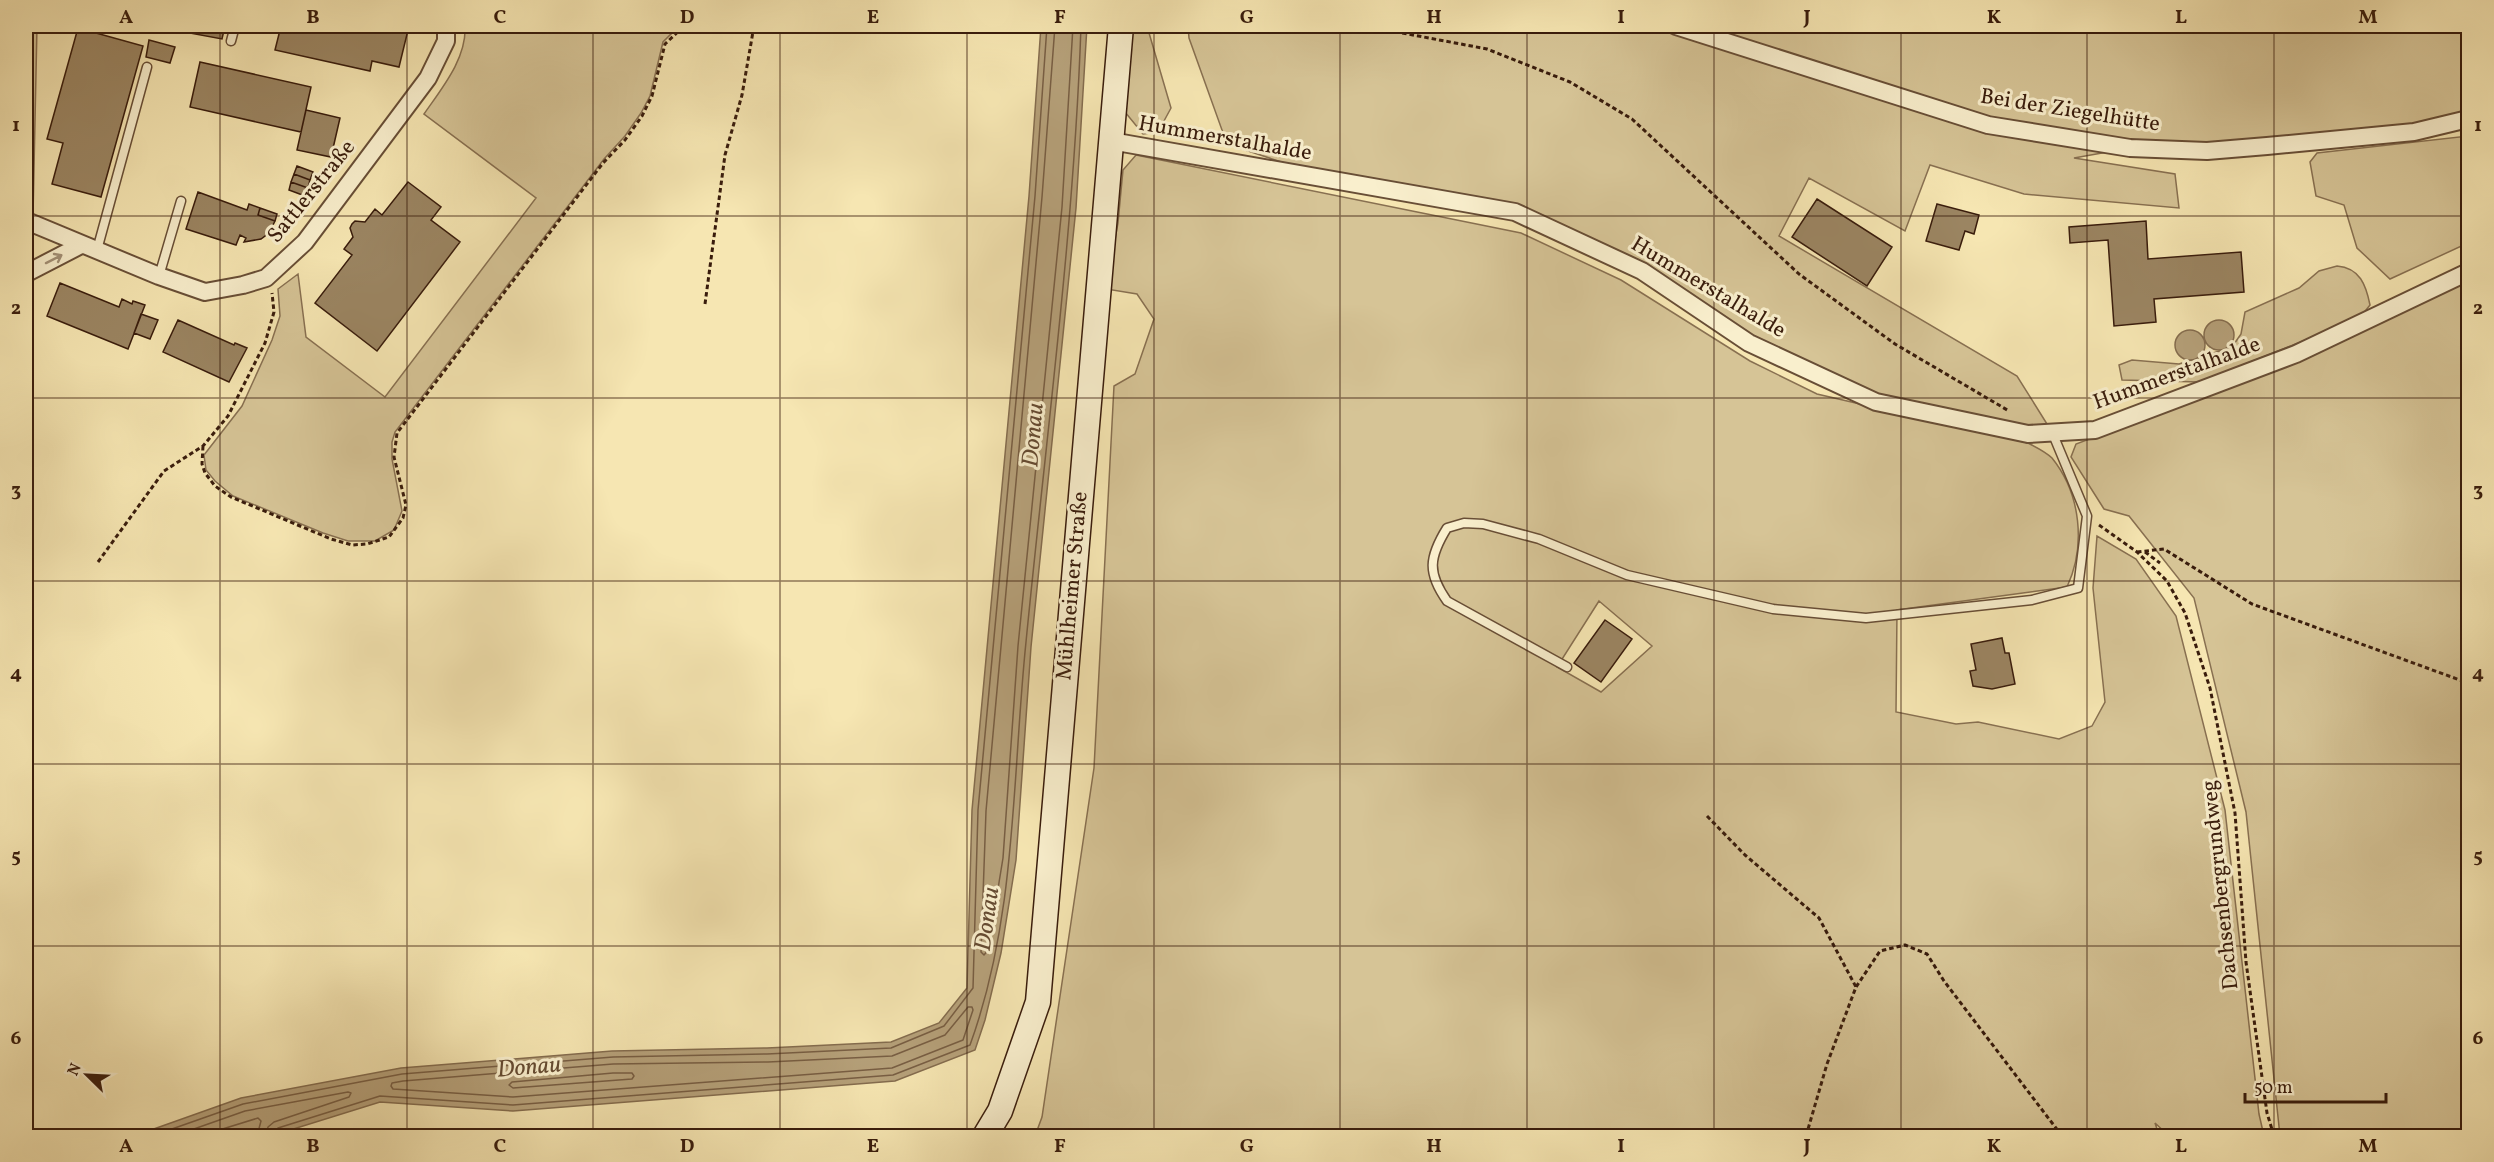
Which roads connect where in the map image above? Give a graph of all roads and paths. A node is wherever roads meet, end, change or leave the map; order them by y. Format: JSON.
{"nodes":[{"id":1,"x":235,"y":26,"type":"edge"},
{"id":2,"x":446,"y":26,"type":"edge"},
{"id":3,"x":685,"y":26,"type":"edge"},
{"id":4,"x":717,"y":26,"type":"edge"},
{"id":5,"x":754,"y":26,"type":"edge"},
{"id":6,"x":1121,"y":26,"type":"edge"},
{"id":7,"x":1373,"y":26,"type":"edge"},
{"id":8,"x":1676,"y":26,"type":"edge"},
{"id":9,"x":231,"y":41,"type":"dead end"},
{"id":10,"x":147,"y":67,"type":"dead end"},
{"id":11,"x":2469,"y":119,"type":"edge"},
{"id":12,"x":1112,"y":141,"type":"junction"},
{"id":13,"x":181,"y":201,"type":"dead end"},
{"id":14,"x":26,"y":223,"type":"edge"},
{"id":15,"x":89,"y":247,"type":"junction"},
{"id":16,"x":26,"y":271,"type":"edge"},
{"id":17,"x":2469,"y":273,"type":"edge"},
{"id":18,"x":159,"y":276,"type":"junction"},
{"id":19,"x":266,"y":278,"type":"junction"},
{"id":20,"x":705,"y":304,"type":"dead end"},
{"id":21,"x":2014,"y":414,"type":"dead end"},
{"id":22,"x":2052,"y":432,"type":"junction"},
{"id":23,"x":203,"y":446,"type":"junction"},
{"id":24,"x":2087,"y":516,"type":"junction"},
{"id":25,"x":2144,"y":551,"type":"junction"},
{"id":26,"x":2137,"y":552,"type":"junction"},
{"id":27,"x":98,"y":562,"type":"dead end"},
{"id":28,"x":2160,"y":563,"type":"dead end"},
{"id":29,"x":1567,"y":667,"type":"dead end"},
{"id":30,"x":2469,"y":683,"type":"edge"},
{"id":31,"x":1707,"y":816,"type":"dead end"},
{"id":32,"x":1856,"y":987,"type":"junction"},
{"id":33,"x":985,"y":1137,"type":"edge"},
{"id":34,"x":1806,"y":1137,"type":"edge"},
{"id":35,"x":2062,"y":1137,"type":"edge"},
{"id":36,"x":2274,"y":1137,"type":"edge"}],
"edges":[{"from":1,"to":9,"type":"lane"},
{"from":2,"to":19,"type":"street","name":"Sattlerstraße"},
{"from":3,"to":4,"type":"path"},
{"from":3,"to":23,"type":"path"},
{"from":5,"to":20,"type":"path"},
{"from":6,"to":12,"type":"main road","name":"Mühlheimer Straße"},
{"from":7,"to":21,"type":"path"},
{"from":8,"to":11,"type":"street","name":"Bei der Ziegelhütte"},
{"from":10,"to":15,"type":"lane"},
{"from":12,"to":22,"type":"street","name":"Hummerstalhalde"},
{"from":12,"to":33,"type":"main road","name":"Mühlheimer Straße"},
{"from":13,"to":18,"type":"lane"},
{"from":14,"to":15,"type":"street","name":"Sattlerstraße"},
{"from":16,"to":15,"type":"street","one_way":true},
{"from":15,"to":18,"type":"street","name":"Sattlerstraße"},
{"from":17,"to":22,"type":"street","name":"Hummerstalhalde"},
{"from":18,"to":19,"type":"street","name":"Sattlerstraße"},
{"from":19,"to":23,"type":"path"},
{"from":22,"to":24,"type":"lane"},
{"from":23,"to":27,"type":"path"},
{"from":24,"to":26,"type":"path","name":"Dachsenbergrundweg"},
{"from":24,"to":29,"type":"lane"},
{"from":25,"to":26,"type":"path"},
{"from":25,"to":28,"type":"path"},
{"from":25,"to":30,"type":"path"},
{"from":26,"to":36,"type":"path","name":"Dachsenbergrundweg"},
{"from":31,"to":32,"type":"path"},
{"from":32,"to":34,"type":"path"},
{"from":32,"to":35,"type":"path"}]}
